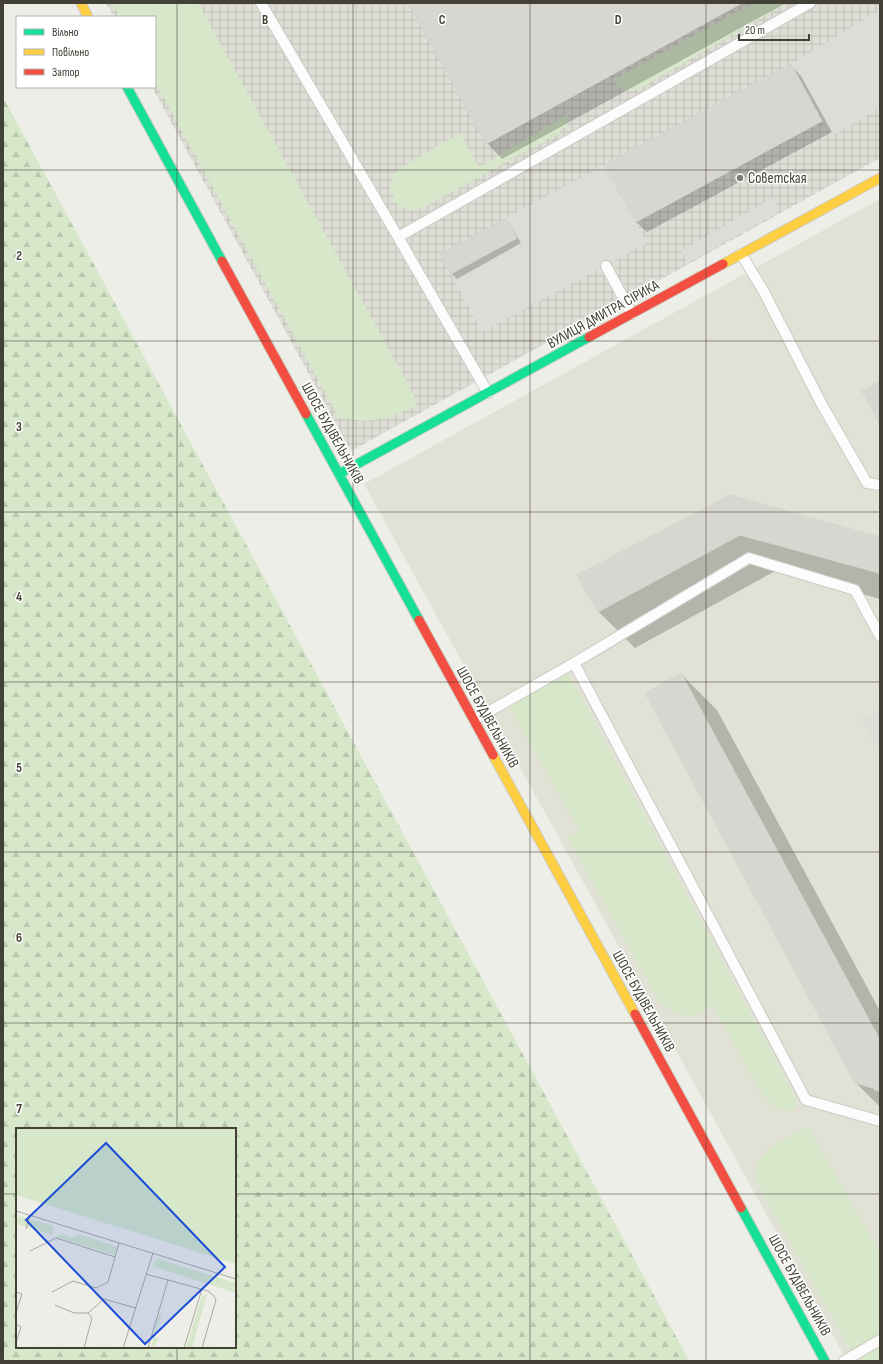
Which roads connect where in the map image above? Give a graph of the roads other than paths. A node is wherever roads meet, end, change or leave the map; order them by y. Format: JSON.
{"nodes":[{"id":1,"x":81,"y":3,"type":"edge"},
{"id":2,"x":261,"y":3,"type":"edge"},
{"id":3,"x":810,"y":3,"type":"edge"},
{"id":4,"x":88,"y":16,"type":"edge"},
{"id":5,"x":128,"y":88,"type":"edge"},
{"id":6,"x":880,"y":178,"type":"edge"},
{"id":7,"x":398,"y":237,"type":"junction"},
{"id":8,"x":741,"y":254,"type":"junction"},
{"id":9,"x":606,"y":266,"type":"dead end"},
{"id":10,"x":632,"y":314,"type":"junction"},
{"id":11,"x":488,"y":393,"type":"junction"},
{"id":12,"x":339,"y":474,"type":"junction"},
{"id":13,"x":880,"y":485,"type":"edge"},
{"id":14,"x":880,"y":636,"type":"edge"},
{"id":15,"x":574,"y":663,"type":"junction"},
{"id":16,"x":474,"y":720,"type":"junction"},
{"id":17,"x":880,"y":1121,"type":"edge"},
{"id":18,"x":880,"y":1340,"type":"edge"},
{"id":19,"x":825,"y":1361,"type":"edge"},
{"id":20,"x":844,"y":1361,"type":"edge"}],
"edges":[{"from":1,"to":4,"type":"main road"},
{"from":2,"to":7,"type":"lane"},
{"from":3,"to":7,"type":"lane"},
{"from":5,"to":12,"type":"main road","name":"ШОСЕ БУДІВЕЛЬНИКІВ"},
{"from":6,"to":8,"type":"main road","name":"ВУЛИЦЯ ДМИТРА СІРИКА"},
{"from":7,"to":11,"type":"lane"},
{"from":8,"to":10,"type":"main road","name":"ВУЛИЦЯ ДМИТРА СІРИКА"},
{"from":8,"to":13,"type":"lane"},
{"from":9,"to":10,"type":"lane"},
{"from":10,"to":11,"type":"main road","name":"ВУЛИЦЯ ДМИТРА СІРИКА"},
{"from":11,"to":12,"type":"main road","name":"ВУЛИЦЯ ДМИТРА СІРИКА"},
{"from":12,"to":16,"type":"main road","name":"ШОСЕ БУДІВЕЛЬНИКІВ"},
{"from":14,"to":15,"type":"lane"},
{"from":15,"to":16,"type":"lane"},
{"from":15,"to":17,"type":"lane"},
{"from":16,"to":19,"type":"main road","name":"ШОСЕ БУДІВЕЛЬНИКІВ"},
{"from":18,"to":20,"type":"lane"}]}
